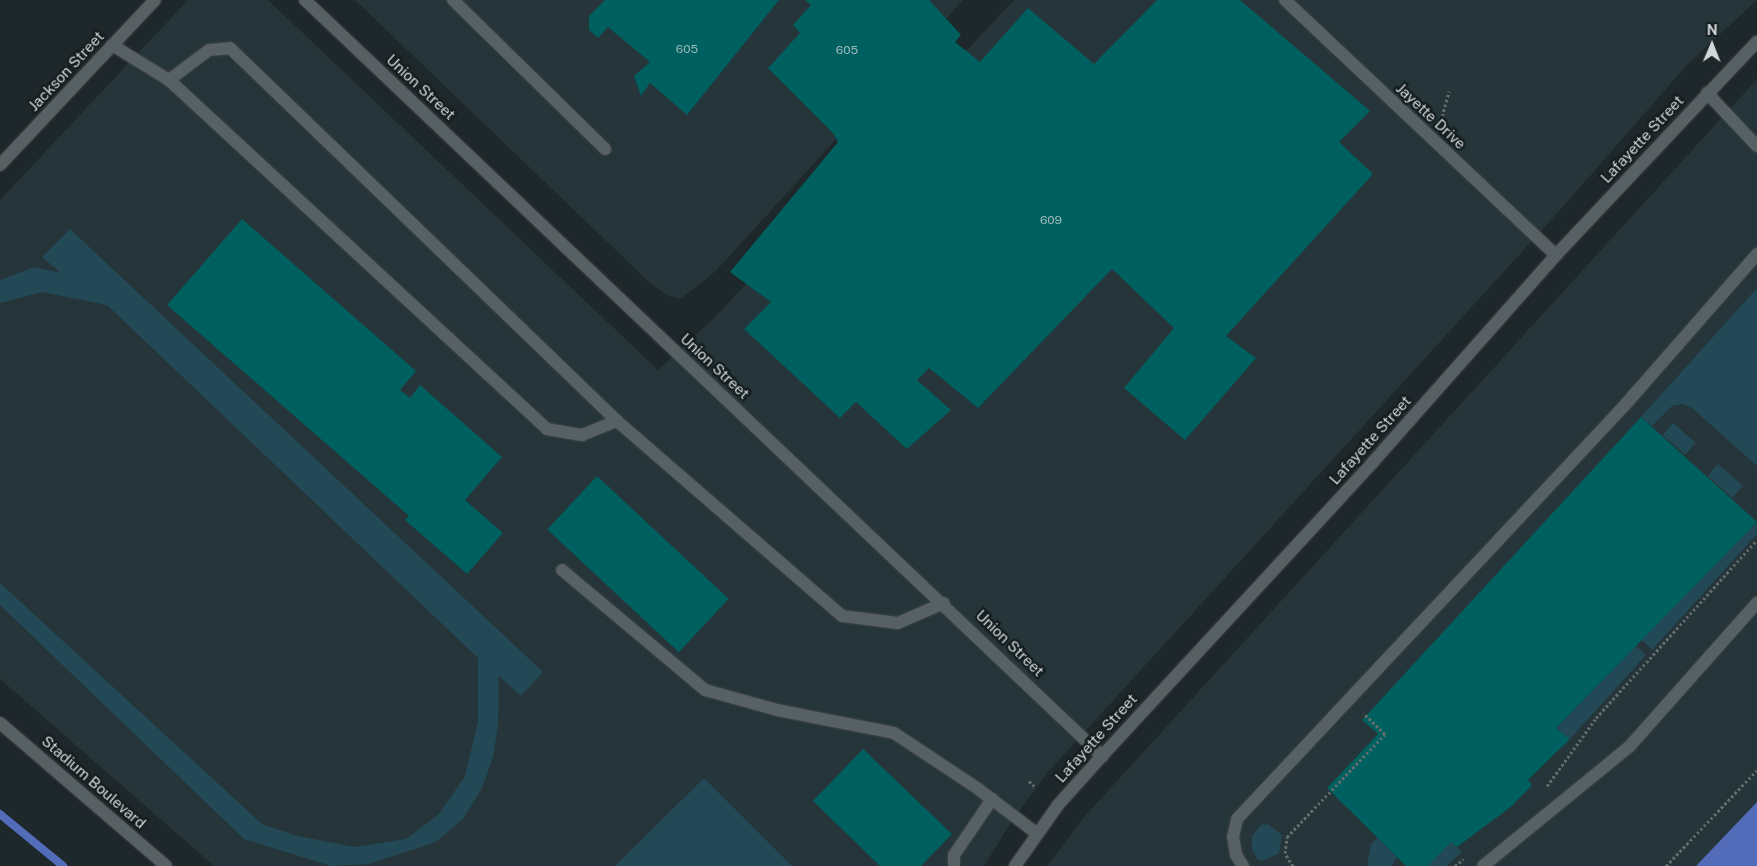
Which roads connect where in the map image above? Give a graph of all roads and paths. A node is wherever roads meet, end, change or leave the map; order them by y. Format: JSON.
{"nodes":[{"id":1,"x":155,"y":0,"type":"edge"},
{"id":2,"x":305,"y":0,"type":"edge"},
{"id":3,"x":453,"y":0,"type":"edge"},
{"id":4,"x":1285,"y":0,"type":"edge"},
{"id":5,"x":1757,"y":42,"type":"edge"},
{"id":6,"x":112,"y":46,"type":"junction"},
{"id":7,"x":169,"y":80,"type":"junction"},
{"id":8,"x":1449,"y":90,"type":"dead end"},
{"id":9,"x":1707,"y":93,"type":"junction"},
{"id":10,"x":1436,"y":142,"type":"junction"},
{"id":11,"x":1757,"y":146,"type":"edge"},
{"id":12,"x":605,"y":149,"type":"dead end"},
{"id":13,"x":0,"y":165,"type":"edge"},
{"id":14,"x":1757,"y":254,"type":"edge"},
{"id":15,"x":1556,"y":255,"type":"junction"},
{"id":16,"x":616,"y":421,"type":"junction"},
{"id":17,"x":1757,"y":540,"type":"edge"},
{"id":18,"x":562,"y":570,"type":"dead end"},
{"id":19,"x":944,"y":603,"type":"junction"},
{"id":20,"x":1757,"y":603,"type":"edge"},
{"id":21,"x":1369,"y":707,"type":"dead end"},
{"id":22,"x":0,"y":723,"type":"edge"},
{"id":23,"x":1102,"y":756,"type":"junction"},
{"id":24,"x":1757,"y":770,"type":"edge"},
{"id":25,"x":1029,"y":781,"type":"dead end"},
{"id":26,"x":1034,"y":786,"type":"dead end"},
{"id":27,"x":1544,"y":790,"type":"dead end"},
{"id":28,"x":992,"y":799,"type":"junction"},
{"id":29,"x":1036,"y":833,"type":"junction"},
{"id":30,"x":1470,"y":854,"type":"dead end"},
{"id":31,"x":166,"y":866,"type":"edge"},
{"id":32,"x":954,"y":866,"type":"edge"},
{"id":33,"x":1015,"y":866,"type":"edge"},
{"id":34,"x":1243,"y":866,"type":"edge"},
{"id":35,"x":1293,"y":866,"type":"edge"},
{"id":36,"x":1454,"y":866,"type":"edge"},
{"id":37,"x":1482,"y":866,"type":"edge"},
{"id":38,"x":1666,"y":866,"type":"edge"}],
"edges":[{"from":1,"to":6,"type":"street","name":"Jackson Street"},
{"from":2,"to":19,"type":"street","name":"Union Street"},
{"from":3,"to":12,"type":"street"},
{"from":4,"to":10,"type":"street","name":"Jayette Drive"},
{"from":5,"to":9,"type":"street","name":"Lafayette Street"},
{"from":6,"to":7,"type":"street"},
{"from":6,"to":13,"type":"street","name":"Jackson Street"},
{"from":7,"to":16,"type":"street"},
{"from":7,"to":16,"type":"street"},
{"from":8,"to":10,"type":"path"},
{"from":9,"to":11,"type":"street"},
{"from":9,"to":15,"type":"street","name":"Lafayette Street"},
{"from":10,"to":15,"type":"street","name":"Jayette Drive"},
{"from":14,"to":34,"type":"street"},
{"from":15,"to":23,"type":"street","name":"Lafayette Street"},
{"from":16,"to":19,"type":"street"},
{"from":17,"to":27,"type":"path"},
{"from":18,"to":28,"type":"street"},
{"from":19,"to":23,"type":"street","name":"Union Street"},
{"from":20,"to":37,"type":"street"},
{"from":21,"to":35,"type":"path"},
{"from":22,"to":31,"type":"street","name":"Stadium Boulevard"},
{"from":23,"to":29,"type":"street","name":"Lafayette Street"},
{"from":24,"to":38,"type":"path"},
{"from":25,"to":26,"type":"path"},
{"from":28,"to":29,"type":"street"},
{"from":28,"to":32,"type":"street"},
{"from":29,"to":33,"type":"street","name":"Lafayette Street"},
{"from":30,"to":36,"type":"path"}]}
